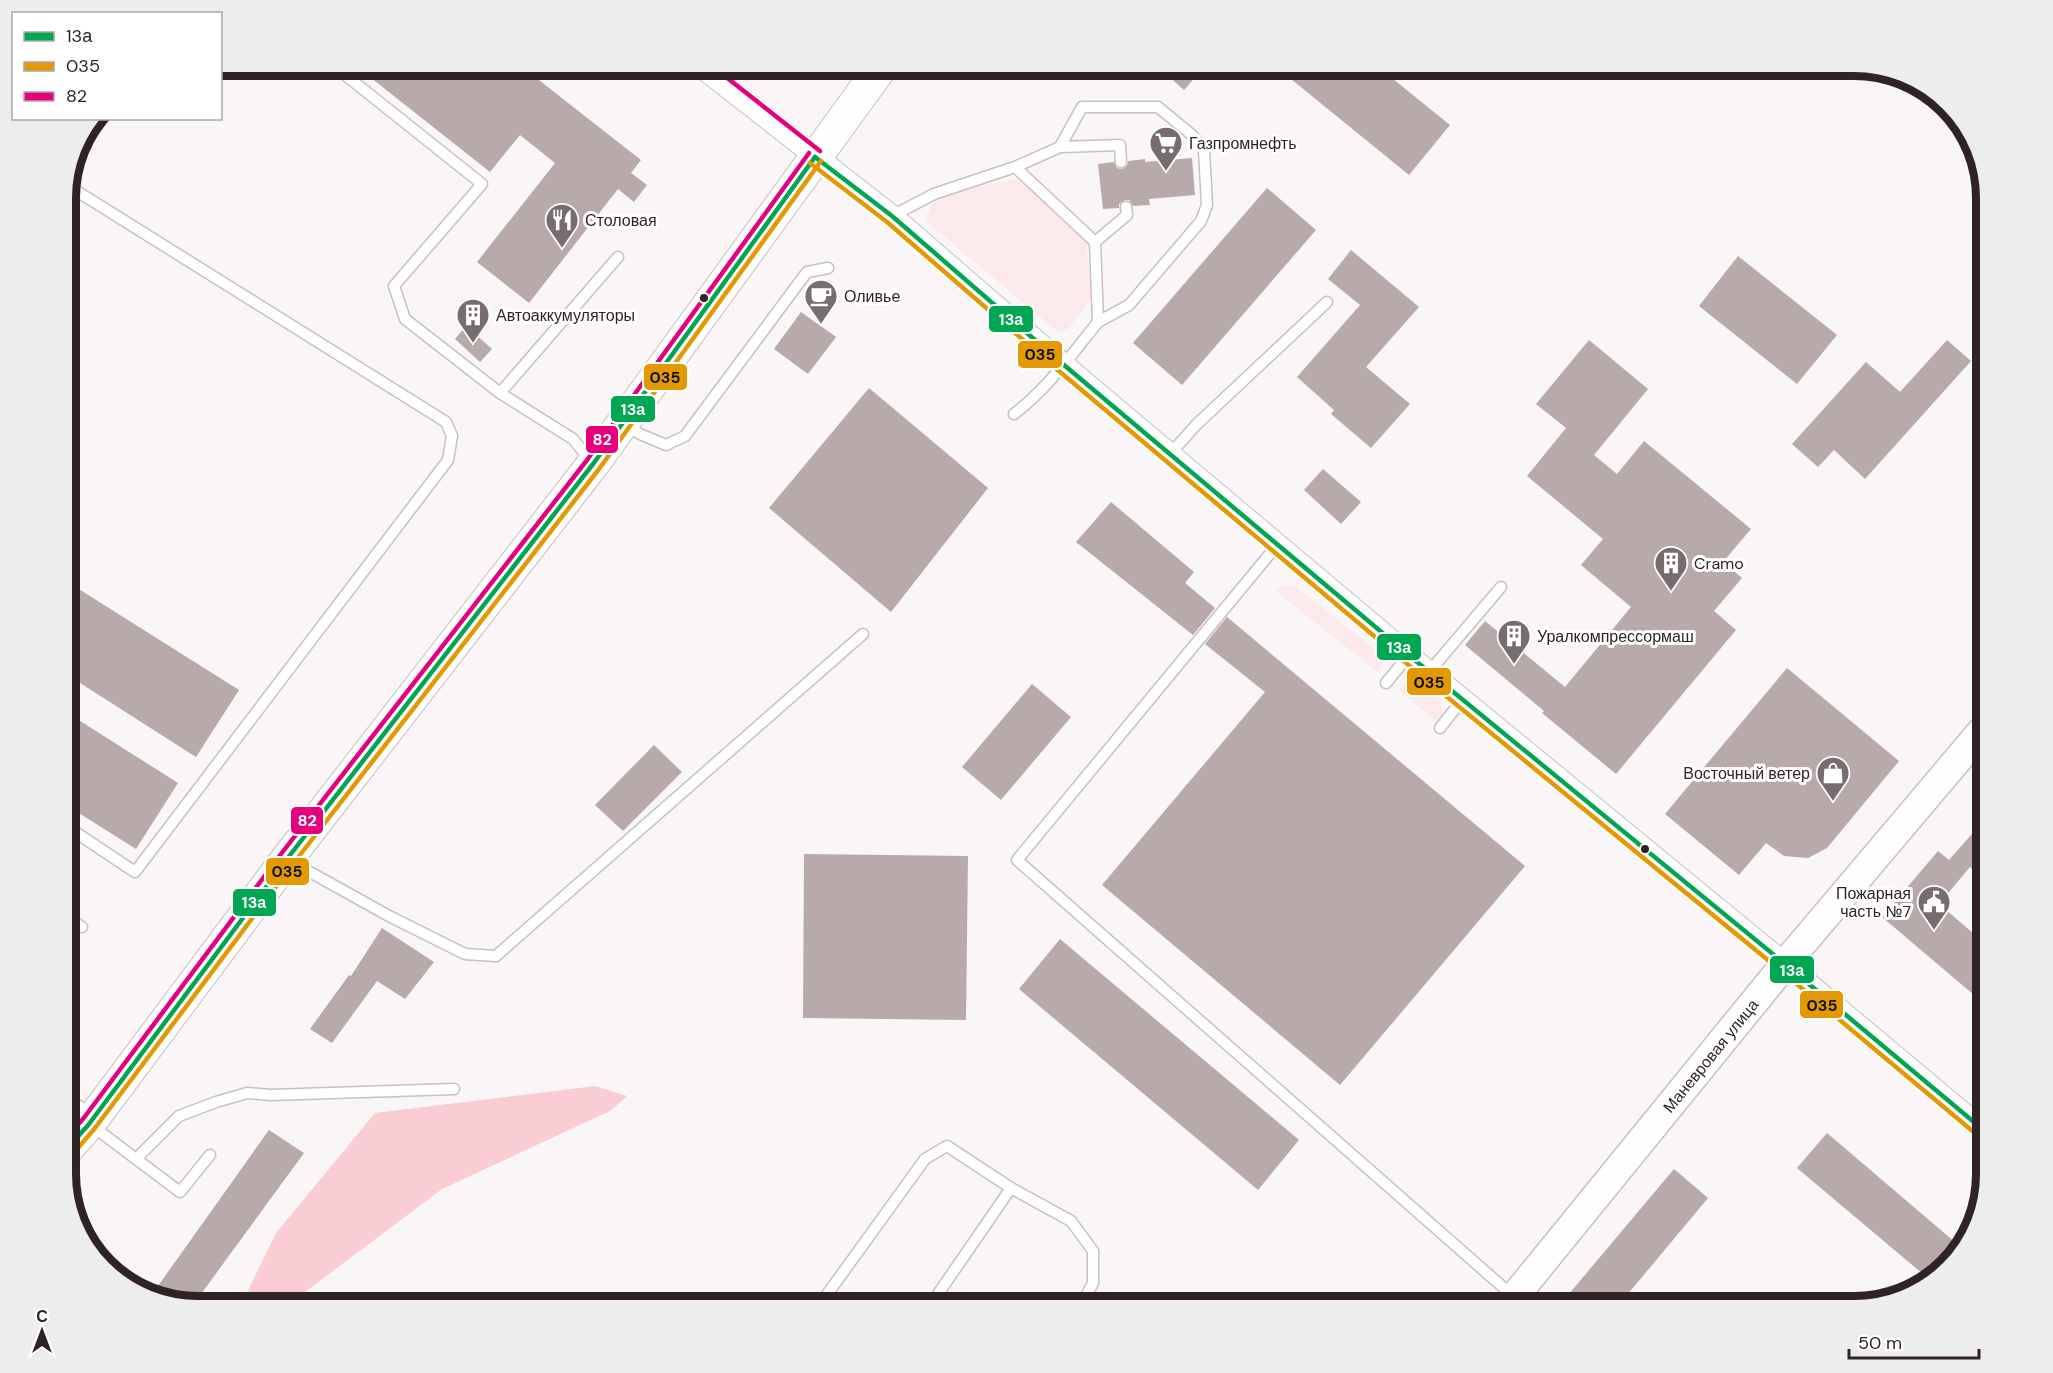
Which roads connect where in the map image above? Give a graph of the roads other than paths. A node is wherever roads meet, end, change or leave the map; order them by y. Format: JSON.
{"nodes":[{"id":1,"x":348,"y":77,"type":"edge"},
{"id":2,"x":714,"y":77,"type":"edge"},
{"id":3,"x":874,"y":77,"type":"edge"},
{"id":4,"x":1060,"y":147,"type":"junction"},
{"id":5,"x":815,"y":157,"type":"junction"},
{"id":6,"x":1121,"y":162,"type":"dead end"},
{"id":7,"x":1015,"y":166,"type":"junction"},
{"id":8,"x":77,"y":191,"type":"edge"},
{"id":9,"x":1126,"y":207,"type":"dead end"},
{"id":10,"x":892,"y":216,"type":"junction"},
{"id":11,"x":1095,"y":242,"type":"junction"},
{"id":12,"x":618,"y":256,"type":"dead end"},
{"id":13,"x":828,"y":268,"type":"dead end"},
{"id":14,"x":1327,"y":302,"type":"dead end"},
{"id":15,"x":1098,"y":322,"type":"junction"},
{"id":16,"x":1064,"y":364,"type":"junction"},
{"id":17,"x":500,"y":393,"type":"junction"},
{"id":18,"x":1014,"y":414,"type":"dead end"},
{"id":19,"x":622,"y":424,"type":"junction"},
{"id":20,"x":1171,"y":453,"type":"junction"},
{"id":21,"x":593,"y":464,"type":"junction"},
{"id":22,"x":1278,"y":544,"type":"junction"},
{"id":23,"x":1501,"y":587,"type":"dead end"},
{"id":24,"x":862,"y":634,"type":"dead end"},
{"id":25,"x":1409,"y":655,"type":"junction"},
{"id":26,"x":1429,"y":672,"type":"junction"},
{"id":27,"x":1386,"y":683,"type":"dead end"},
{"id":28,"x":1462,"y":700,"type":"junction"},
{"id":29,"x":1440,"y":728,"type":"dead end"},
{"id":30,"x":1976,"y":740,"type":"edge"},
{"id":31,"x":77,"y":833,"type":"edge"},
{"id":32,"x":287,"y":859,"type":"junction"},
{"id":33,"x":77,"y":924,"type":"edge"},
{"id":34,"x":82,"y":927,"type":"dead end"},
{"id":35,"x":1785,"y":964,"type":"junction"},
{"id":36,"x":454,"y":1089,"type":"dead end"},
{"id":37,"x":78,"y":1116,"type":"edge"},
{"id":38,"x":1976,"y":1124,"type":"edge"},
{"id":39,"x":210,"y":1155,"type":"dead end"},
{"id":40,"x":136,"y":1158,"type":"junction"},
{"id":41,"x":1011,"y":1188,"type":"junction"},
{"id":42,"x":827,"y":1296,"type":"edge"},
{"id":43,"x":937,"y":1296,"type":"edge"},
{"id":44,"x":1086,"y":1296,"type":"edge"},
{"id":45,"x":1503,"y":1296,"type":"edge"},
{"id":46,"x":1515,"y":1296,"type":"edge"}],
"edges":[{"from":1,"to":17,"type":"lane"},
{"from":2,"to":5,"type":"street"},
{"from":3,"to":5,"type":"main road"},
{"from":4,"to":6,"type":"lane"},
{"from":4,"to":7,"type":"lane"},
{"from":4,"to":15,"type":"lane"},
{"from":5,"to":10,"type":"street"},
{"from":5,"to":19,"type":"main road"},
{"from":7,"to":10,"type":"lane"},
{"from":7,"to":11,"type":"lane"},
{"from":8,"to":31,"type":"lane"},
{"from":9,"to":11,"type":"lane"},
{"from":10,"to":16,"type":"street"},
{"from":11,"to":15,"type":"lane"},
{"from":12,"to":17,"type":"lane"},
{"from":13,"to":19,"type":"lane"},
{"from":14,"to":20,"type":"lane"},
{"from":15,"to":16,"type":"lane"},
{"from":16,"to":18,"type":"lane"},
{"from":16,"to":20,"type":"street"},
{"from":17,"to":21,"type":"lane"},
{"from":19,"to":21,"type":"main road"},
{"from":20,"to":22,"type":"street"},
{"from":21,"to":32,"type":"main road"},
{"from":22,"to":25,"type":"street"},
{"from":22,"to":45,"type":"lane"},
{"from":23,"to":26,"type":"lane"},
{"from":24,"to":32,"type":"lane"},
{"from":25,"to":26,"type":"street"},
{"from":25,"to":27,"type":"lane"},
{"from":26,"to":28,"type":"street"},
{"from":28,"to":29,"type":"lane"},
{"from":28,"to":35,"type":"street"},
{"from":30,"to":35,"type":"main road","name":"Маневровая улица"},
{"from":32,"to":37,"type":"main road"},
{"from":33,"to":34,"type":"lane"},
{"from":35,"to":38,"type":"street"},
{"from":35,"to":46,"type":"main road","name":"Маневровая улица"},
{"from":36,"to":40,"type":"lane"},
{"from":37,"to":40,"type":"lane"},
{"from":39,"to":40,"type":"lane"},
{"from":41,"to":42,"type":"lane"},
{"from":41,"to":43,"type":"lane"},
{"from":41,"to":44,"type":"lane"}]}
